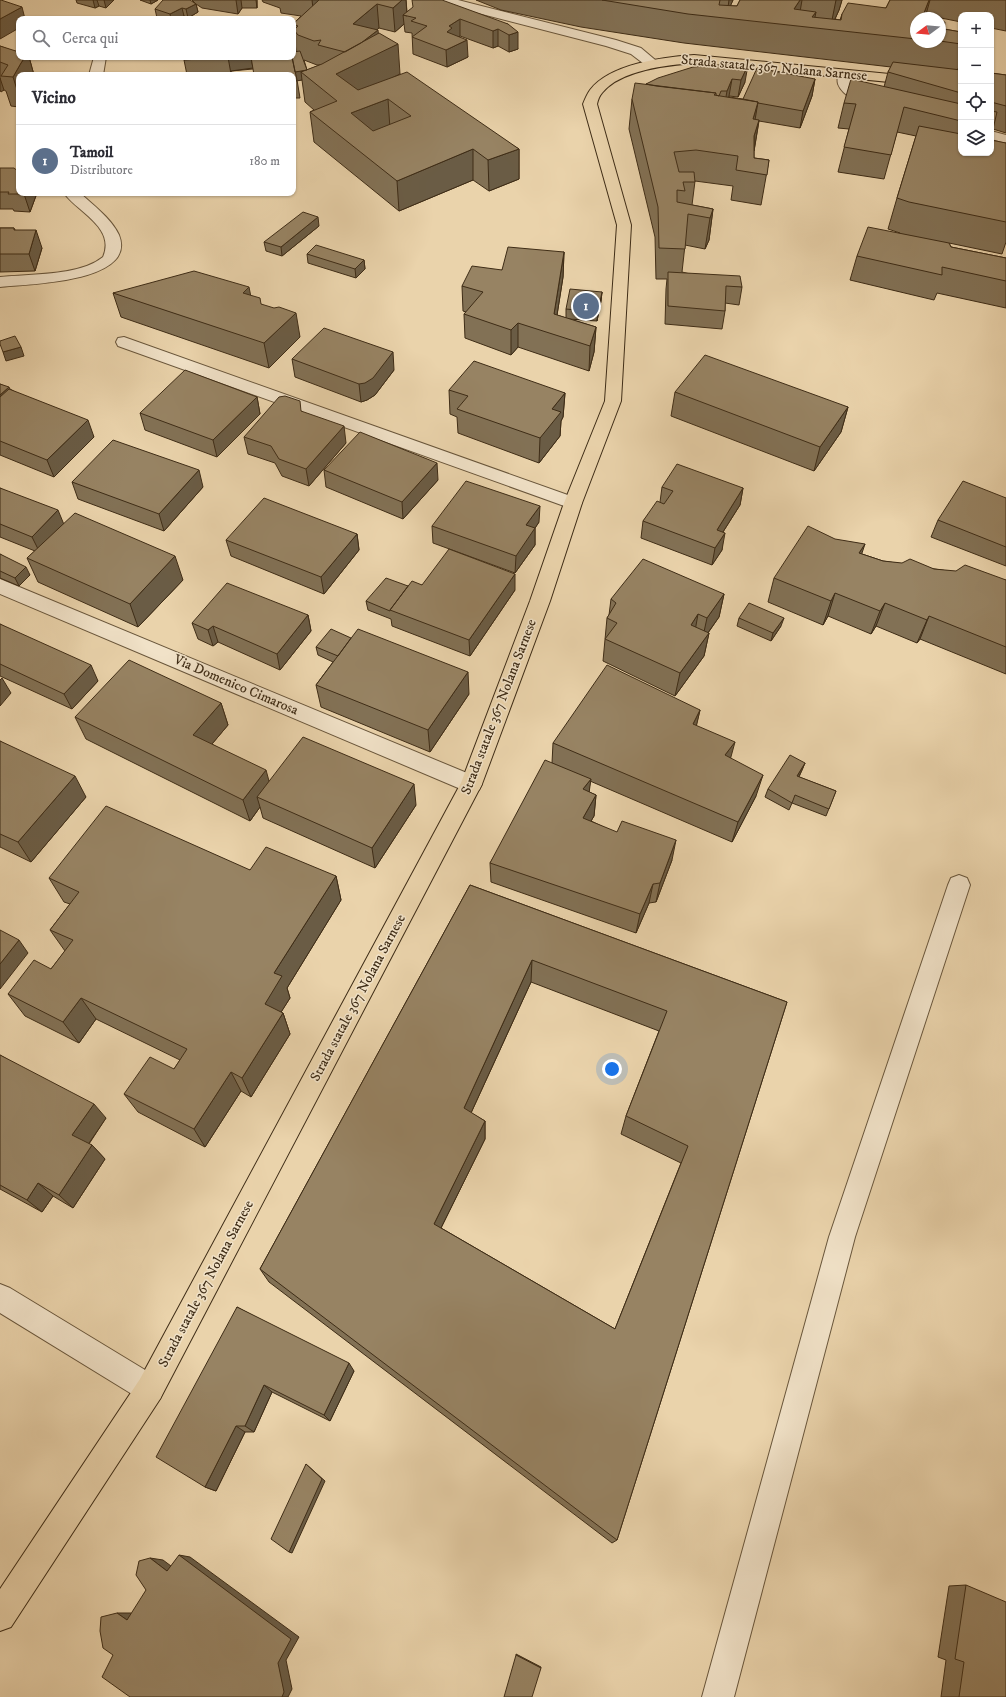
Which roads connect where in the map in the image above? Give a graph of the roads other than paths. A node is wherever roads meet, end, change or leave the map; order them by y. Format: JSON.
{"nodes":[{"id":1,"x":443,"y":0,"type":"edge"},
{"id":2,"x":99,"y":60,"type":"edge"},
{"id":3,"x":653,"y":64,"type":"junction"},
{"id":4,"x":97,"y":72,"type":"edge"},
{"id":5,"x":844,"y":74,"type":"junction"},
{"id":6,"x":958,"y":85,"type":"edge"},
{"id":7,"x":886,"y":108,"type":"edge"},
{"id":8,"x":994,"y":136,"type":"edge"},
{"id":9,"x":1006,"y":139,"type":"edge"},
{"id":10,"x":74,"y":196,"type":"edge"},
{"id":11,"x":0,"y":282,"type":"edge"},
{"id":12,"x":124,"y":342,"type":"dead end"},
{"id":13,"x":573,"y":503,"type":"junction"},
{"id":14,"x":0,"y":586,"type":"edge"},
{"id":15,"x":471,"y":784,"type":"junction"},
{"id":16,"x":959,"y":885,"type":"dead end"},
{"id":17,"x":0,"y":1298,"type":"edge"},
{"id":18,"x":150,"y":1389,"type":"junction"},
{"id":19,"x":0,"y":1616,"type":"edge"},
{"id":20,"x":718,"y":1697,"type":"edge"}],
"edges":[{"from":1,"to":3,"type":"street"},
{"from":2,"to":4,"type":"street"},
{"from":3,"to":5,"type":"main road","name":"Strada statale 367 Nolana Sarnese"},
{"from":3,"to":13,"type":"main road","name":"Strada statale 367 Nolana Sarnese"},
{"from":5,"to":6,"type":"main road","name":"Strada statale 367 Nolana Sarnese"},
{"from":5,"to":7,"type":"street"},
{"from":8,"to":9,"type":"street"},
{"from":10,"to":11,"type":"street"},
{"from":12,"to":13,"type":"street"},
{"from":13,"to":15,"type":"main road","name":"Strada statale 367 Nolana Sarnese"},
{"from":14,"to":15,"type":"street","name":"Via Domenico Cimarosa"},
{"from":15,"to":18,"type":"main road","name":"Strada statale 367 Nolana Sarnese"},
{"from":16,"to":20,"type":"street"},
{"from":17,"to":18,"type":"street"},
{"from":18,"to":19,"type":"main road","name":"Strada statale 367 Nolana Sarnese"}]}
